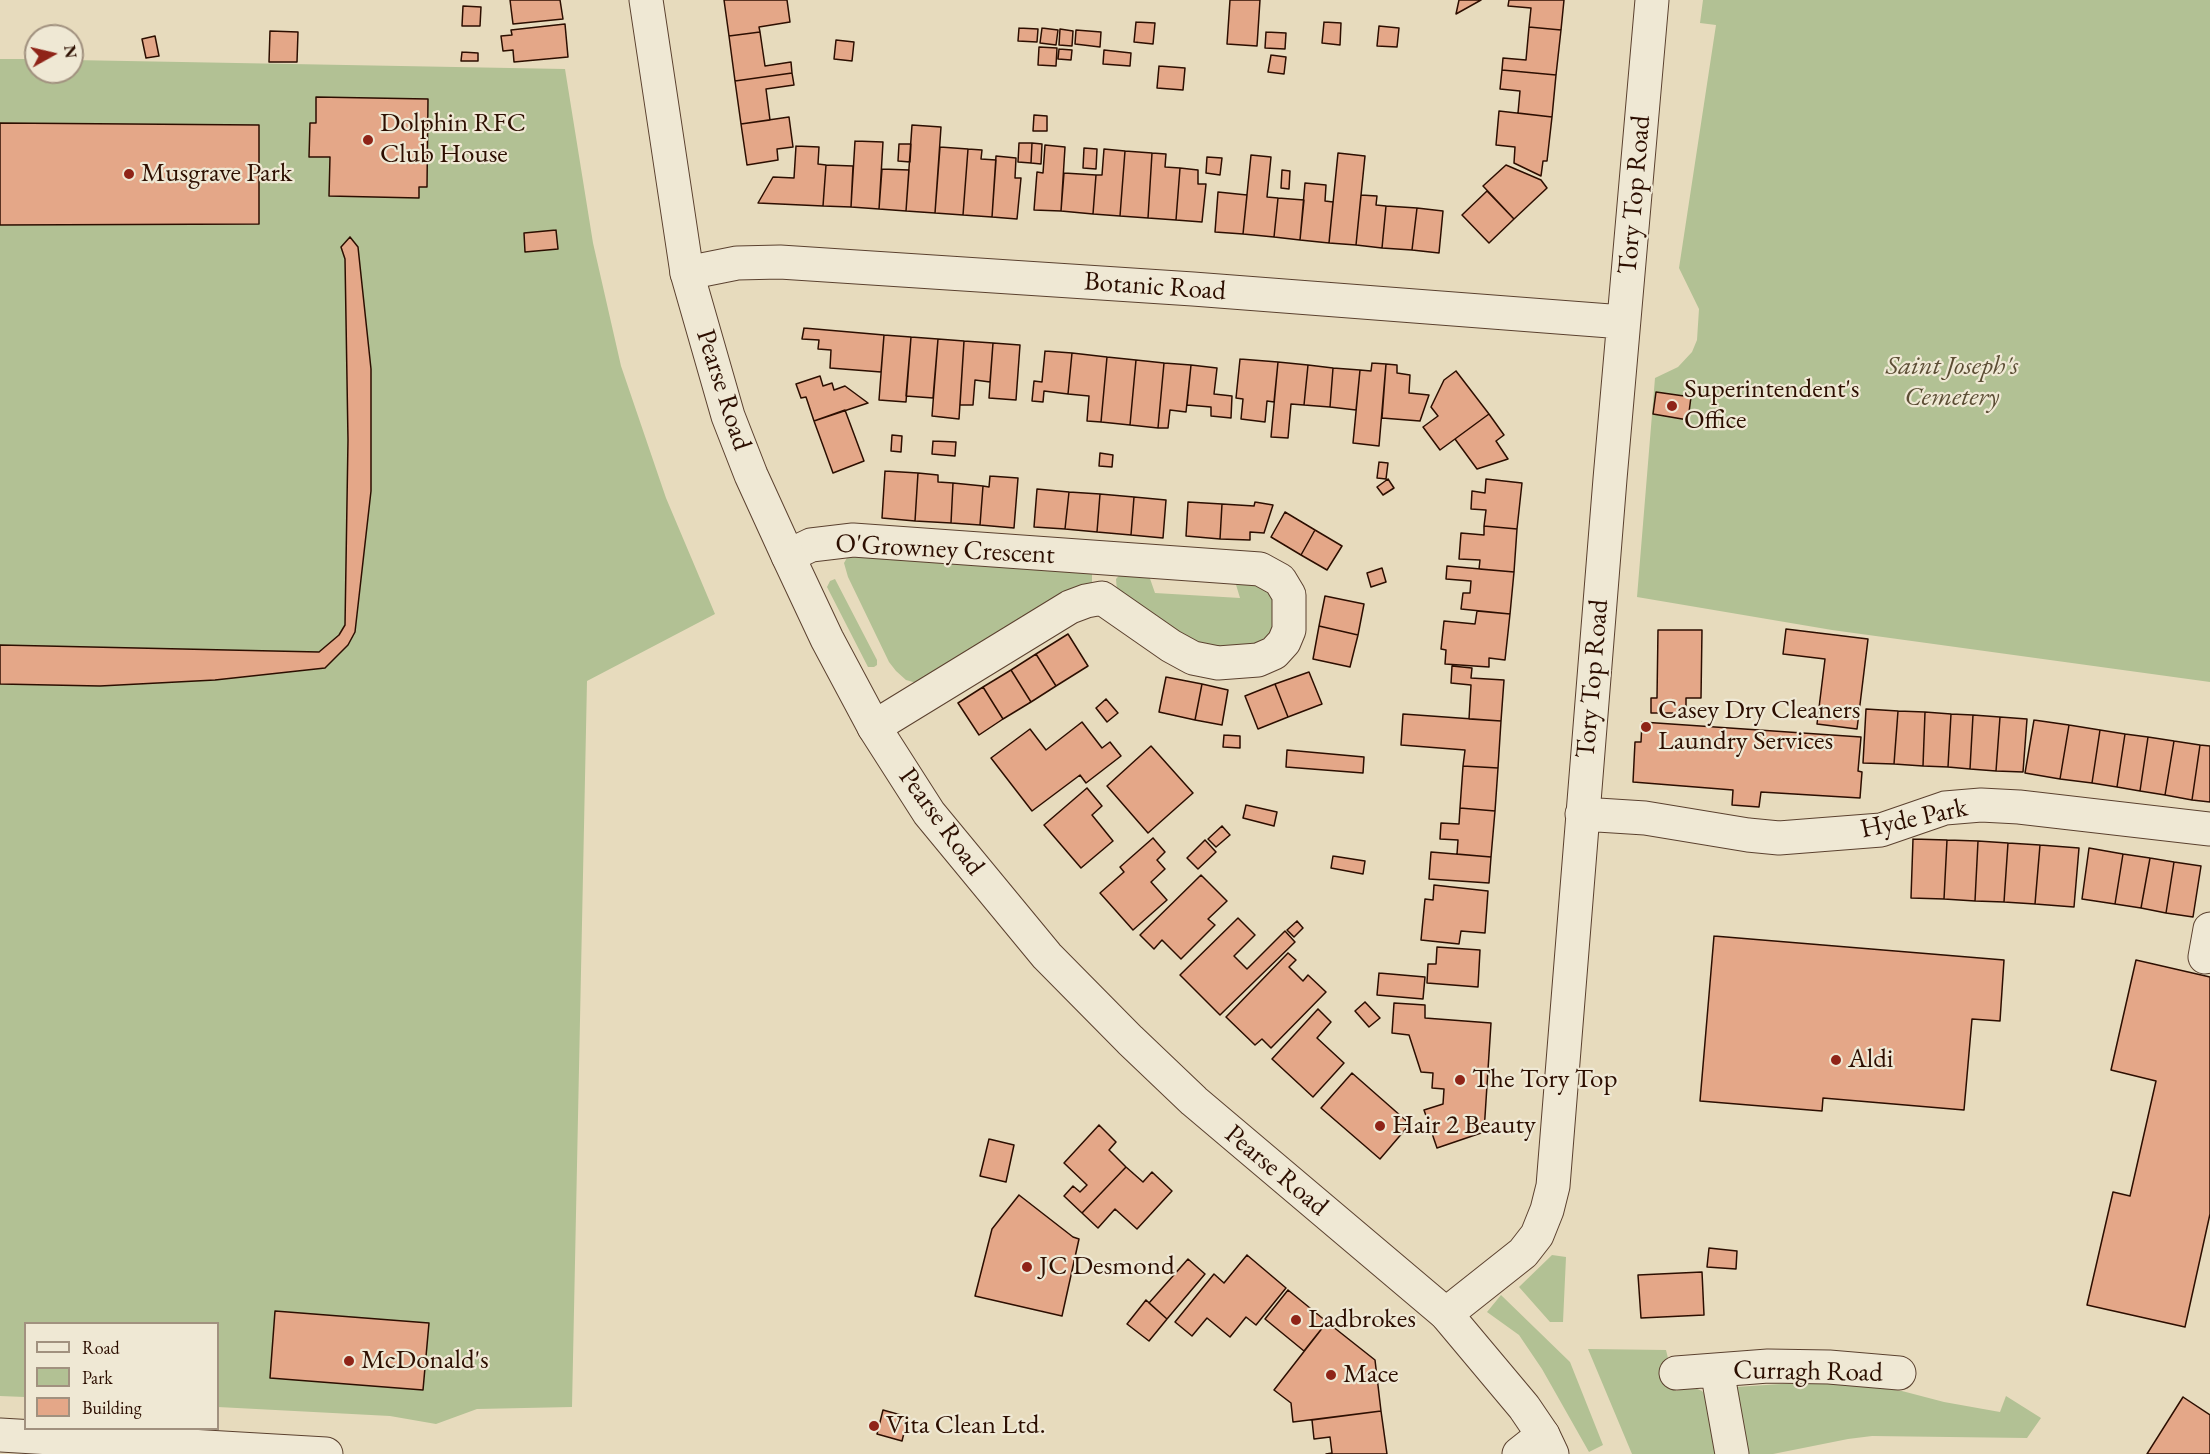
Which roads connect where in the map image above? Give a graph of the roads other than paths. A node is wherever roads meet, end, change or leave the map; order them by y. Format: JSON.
{"nodes":[{"id":1,"x":646,"y":0,"type":"edge"},
{"id":2,"x":1652,"y":0,"type":"edge"},
{"id":3,"x":687,"y":273,"type":"junction"},
{"id":4,"x":1623,"y":322,"type":"junction"},
{"id":5,"x":788,"y":555,"type":"junction"},
{"id":6,"x":1104,"y":559,"type":"junction"},
{"id":7,"x":1102,"y":598,"type":"junction"},
{"id":8,"x":874,"y":728,"type":"junction"},
{"id":9,"x":1582,"y":814,"type":"junction"},
{"id":10,"x":2210,"y":829,"type":"edge"},
{"id":11,"x":1446,"y":1314,"type":"junction"},
{"id":12,"x":1717,"y":1370,"type":"junction"},
{"id":13,"x":1676,"y":1373,"type":"dead end"},
{"id":14,"x":1899,"y":1373,"type":"dead end"},
{"id":15,"x":0,"y":1435,"type":"edge"},
{"id":16,"x":1538,"y":1448,"type":"edge"},
{"id":17,"x":326,"y":1454,"type":"edge"},
{"id":18,"x":1732,"y":1454,"type":"edge"}],
"edges":[{"from":1,"to":3,"type":"street","name":"Pearse Road"},
{"from":2,"to":4,"type":"street","name":"Tory Top Road"},
{"from":3,"to":4,"type":"street","name":"Botanic Road"},
{"from":3,"to":5,"type":"street","name":"Pearse Road"},
{"from":4,"to":9,"type":"street","name":"Tory Top Road"},
{"from":5,"to":6,"type":"street","name":"O'Growney Crescent"},
{"from":5,"to":8,"type":"street","name":"Pearse Road"},
{"from":6,"to":7,"type":"street"},
{"from":6,"to":7,"type":"street","name":"O'Growney Crescent"},
{"from":7,"to":8,"type":"street","name":"O'Growney Crescent"},
{"from":8,"to":11,"type":"street","name":"Pearse Road"},
{"from":9,"to":10,"type":"street","name":"Hyde Park"},
{"from":9,"to":11,"type":"street","name":"Tory Top Road"},
{"from":11,"to":16,"type":"street","name":"Pearse Road"},
{"from":12,"to":13,"type":"street","name":"Curragh Road"},
{"from":12,"to":14,"type":"street","name":"Curragh Road"},
{"from":12,"to":18,"type":"street","name":"Curragh Road"},
{"from":15,"to":17,"type":"street"}]}
